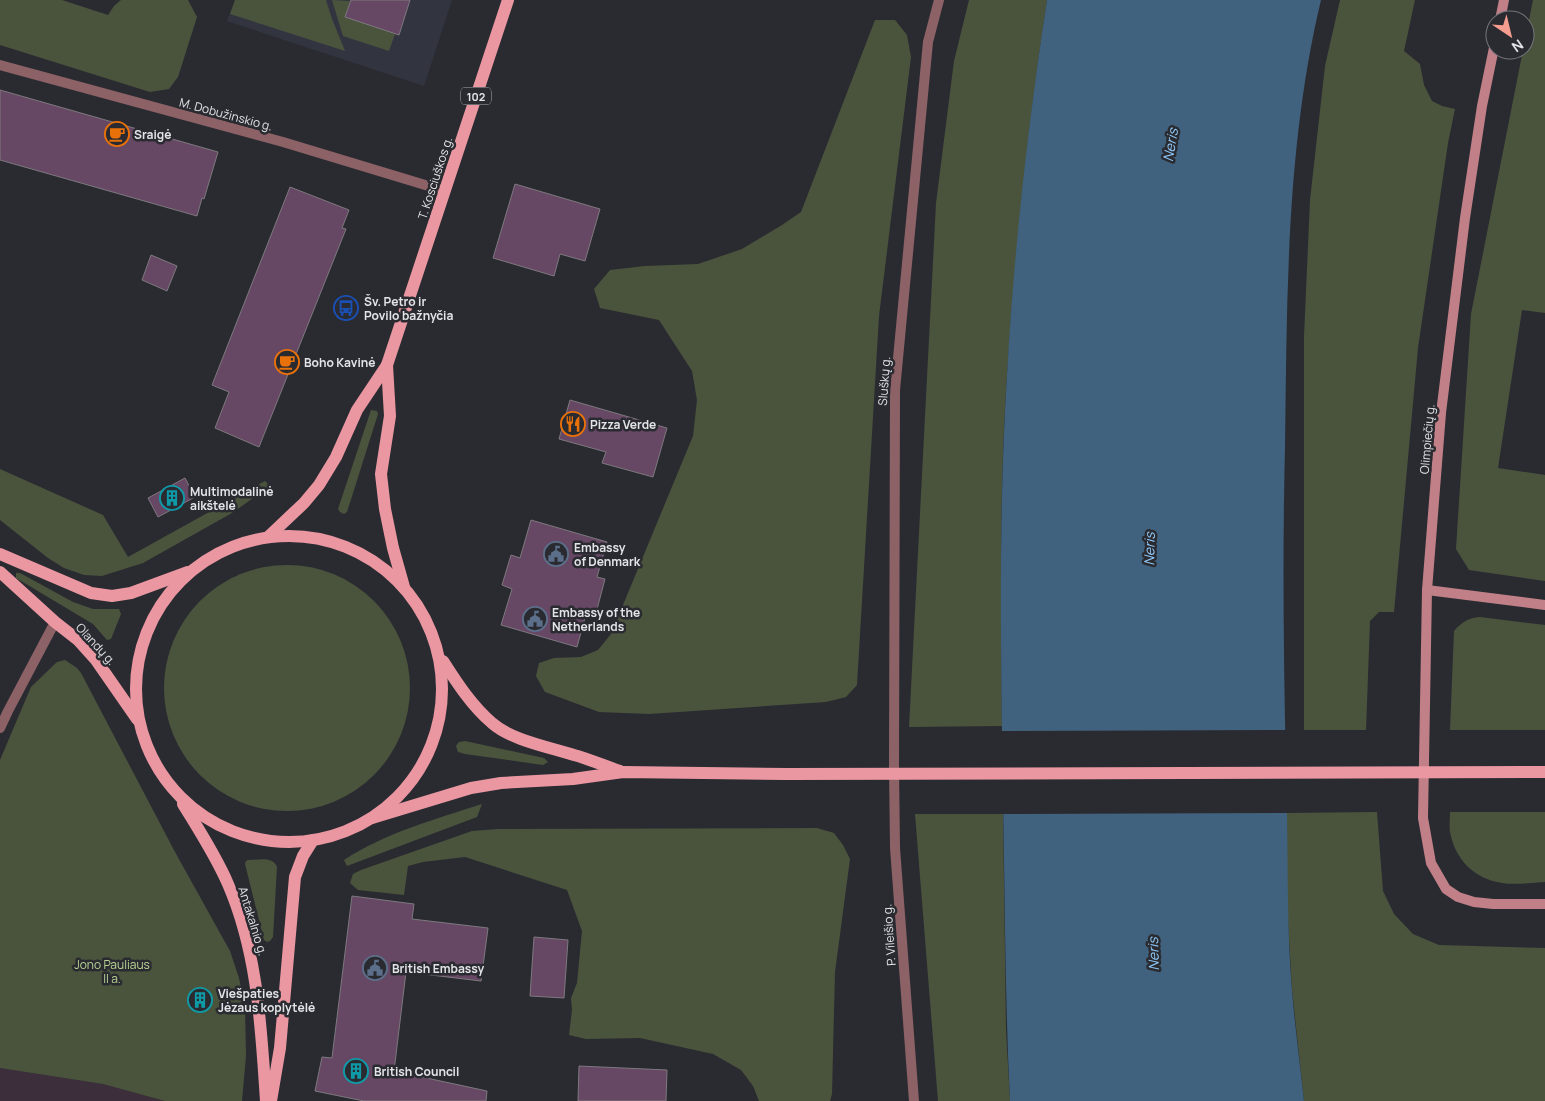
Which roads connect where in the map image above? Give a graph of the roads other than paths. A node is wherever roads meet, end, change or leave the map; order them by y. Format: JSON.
{"nodes":[{"id":1,"x":508,"y":0,"type":"edge"},
{"id":2,"x":939,"y":0,"type":"edge"},
{"id":3,"x":1491,"y":60,"type":"edge"},
{"id":4,"x":0,"y":64,"type":"edge"},
{"id":5,"x":445,"y":191,"type":"junction"},
{"id":6,"x":387,"y":365,"type":"junction"},
{"id":7,"x":268,"y":537,"type":"junction"},
{"id":8,"x":0,"y":554,"type":"edge"},
{"id":9,"x":193,"y":570,"type":"junction"},
{"id":10,"x":0,"y":572,"type":"edge"},
{"id":11,"x":404,"y":587,"type":"junction"},
{"id":12,"x":1427,"y":590,"type":"junction"},
{"id":13,"x":1545,"y":605,"type":"edge"},
{"id":14,"x":55,"y":622,"type":"junction"},
{"id":15,"x":440,"y":657,"type":"junction"},
{"id":16,"x":140,"y":724,"type":"junction"},
{"id":17,"x":0,"y":728,"type":"edge"},
{"id":18,"x":894,"y":767,"type":"joint"},
{"id":19,"x":623,"y":772,"type":"junction"},
{"id":20,"x":1545,"y":772,"type":"edge"},
{"id":21,"x":175,"y":792,"type":"junction"},
{"id":22,"x":372,"y":818,"type":"junction"},
{"id":23,"x":313,"y":840,"type":"junction"},
{"id":24,"x":1545,"y":904,"type":"edge"},
{"id":25,"x":266,"y":1101,"type":"edge"},
{"id":26,"x":271,"y":1101,"type":"edge"},
{"id":27,"x":914,"y":1101,"type":"edge"}],
"edges":[{"from":1,"to":5,"type":"main road","name":"T. Kosciuškos g.","number":"102"},
{"from":2,"to":18,"type":"street","name":"Sluškų g."},
{"from":3,"to":12,"type":"street","name":"Olimpiečių g."},
{"from":4,"to":5,"type":"street","name":"M. Dobužinskio g."},
{"from":5,"to":6,"type":"main road","name":"T. Kosciuškos g.","number":"102"},
{"from":6,"to":7,"type":"main road","name":"T. Kosciuškos g."},
{"from":6,"to":11,"type":"main road","name":"T. Kosciuškos g."},
{"from":7,"to":9,"type":"main road"},
{"from":7,"to":11,"type":"main road"},
{"from":8,"to":9,"type":"main road"},
{"from":9,"to":16,"type":"main road"},
{"from":10,"to":14,"type":"main road","name":"Olandų g."},
{"from":11,"to":15,"type":"main road"},
{"from":12,"to":13,"type":"street"},
{"from":12,"to":24,"type":"street","name":"Olimpiečių g."},
{"from":14,"to":16,"type":"main road","name":"Olandų g."},
{"from":14,"to":17,"type":"street"},
{"from":15,"to":19,"type":"main road"},
{"from":15,"to":22,"type":"main road"},
{"from":16,"to":21,"type":"main road"},
{"from":18,"to":27,"type":"street","name":"P. Vileišio g."},
{"from":19,"to":20,"type":"main road"},
{"from":19,"to":22,"type":"main road"},
{"from":21,"to":23,"type":"main road"},
{"from":21,"to":25,"type":"main road","name":"Antakalnio g."},
{"from":22,"to":23,"type":"main road"},
{"from":23,"to":26,"type":"main road","name":"Antakalnio g."}]}
